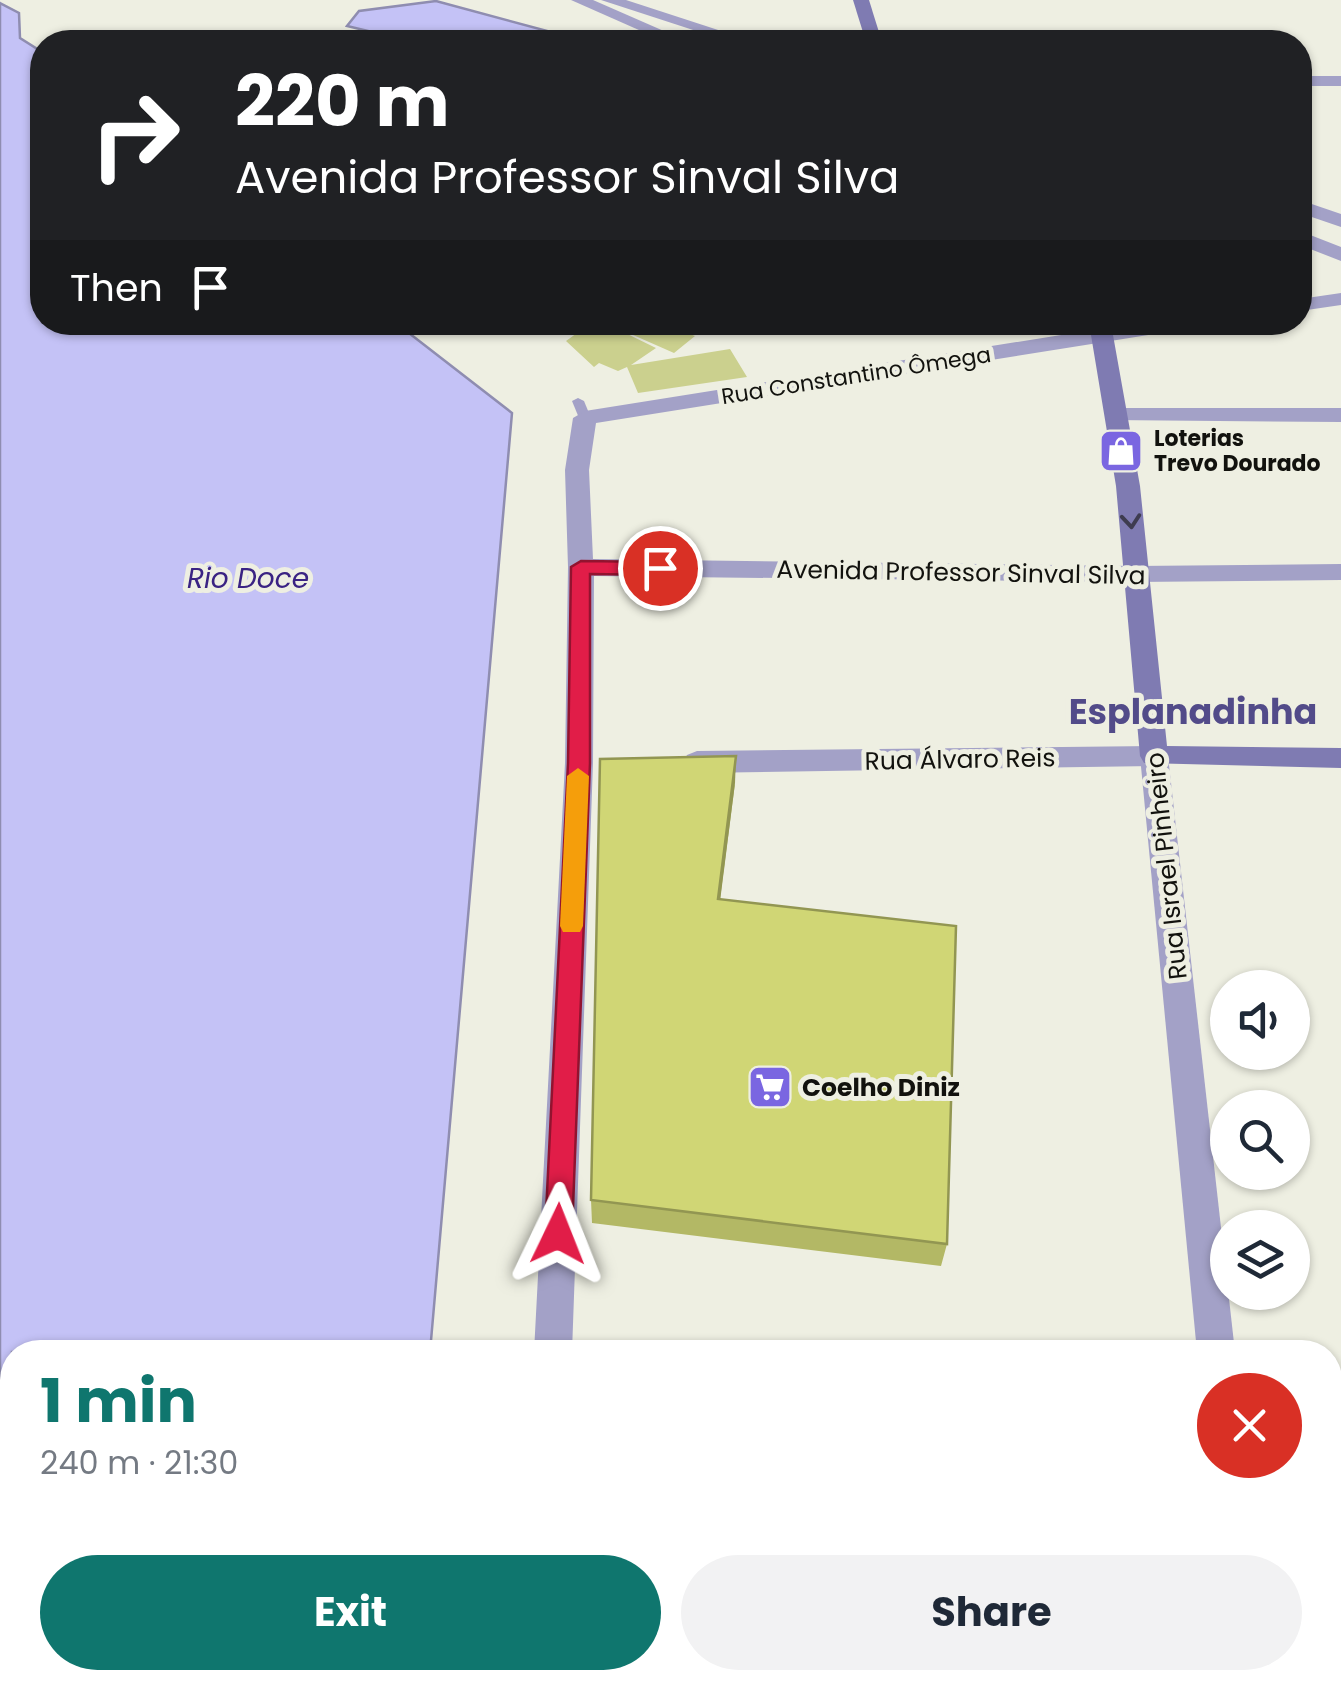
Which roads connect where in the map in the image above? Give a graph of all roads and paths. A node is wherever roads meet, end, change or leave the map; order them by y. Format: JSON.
{"nodes":[{"id":1,"x":580,"y":0,"type":"edge"},
{"id":2,"x":609,"y":0,"type":"edge"},
{"id":3,"x":679,"y":0,"type":"edge"},
{"id":4,"x":861,"y":0,"type":"edge"},
{"id":5,"x":647,"y":12,"type":"junction"},
{"id":6,"x":651,"y":30,"type":"edge"},
{"id":7,"x":706,"y":30,"type":"edge"},
{"id":8,"x":870,"y":30,"type":"edge"},
{"id":9,"x":1341,"y":81,"type":"edge"},
{"id":10,"x":1312,"y":82,"type":"edge"},
{"id":11,"x":1312,"y":210,"type":"edge"},
{"id":12,"x":1341,"y":221,"type":"edge"},
{"id":13,"x":1312,"y":242,"type":"edge"},
{"id":14,"x":1341,"y":255,"type":"edge"},
{"id":15,"x":1341,"y":299,"type":"edge"},
{"id":16,"x":1312,"y":303,"type":"edge"},
{"id":17,"x":1061,"y":335,"type":"edge"},
{"id":18,"x":1100,"y":335,"type":"edge"},
{"id":19,"x":1118,"y":416,"type":"junction"},
{"id":20,"x":1341,"y":416,"type":"edge"},
{"id":21,"x":581,"y":567,"type":"junction"},
{"id":22,"x":1341,"y":572,"type":"edge"},
{"id":23,"x":1135,"y":574,"type":"junction"},
{"id":24,"x":1154,"y":756,"type":"junction"},
{"id":25,"x":1341,"y":758,"type":"edge"},
{"id":26,"x":678,"y":762,"type":"edge"},
{"id":27,"x":554,"y":1340,"type":"edge"},
{"id":28,"x":1215,"y":1340,"type":"edge"}],
"edges":[{"from":1,"to":6,"type":"street"},
{"from":2,"to":5,"type":"street"},
{"from":3,"to":5,"type":"street"},
{"from":4,"to":8,"type":"main road"},
{"from":5,"to":7,"type":"street"},
{"from":9,"to":10,"type":"street"},
{"from":11,"to":12,"type":"street"},
{"from":13,"to":14,"type":"street"},
{"from":15,"to":16,"type":"street"},
{"from":17,"to":21,"type":"street","name":"Rua Constantino Ômega"},
{"from":18,"to":19,"type":"main road","name":"Rua Israel Pinheiro"},
{"from":19,"to":20,"type":"street"},
{"from":19,"to":23,"type":"main road","name":"Rua Israel Pinheiro","one_way":true},
{"from":21,"to":23,"type":"street","name":"Avenida Professor Sinval Silva"},
{"from":21,"to":27,"type":"street"},
{"from":22,"to":23,"type":"street","name":"Avenida Professor Sinval Silva"},
{"from":23,"to":24,"type":"main road","name":"Rua Israel Pinheiro"},
{"from":24,"to":25,"type":"main road","name":"Rua Álvaro Reis"},
{"from":24,"to":26,"type":"street","name":"Rua Álvaro Reis"},
{"from":24,"to":28,"type":"street","name":"Rua Israel Pinheiro"}]}
